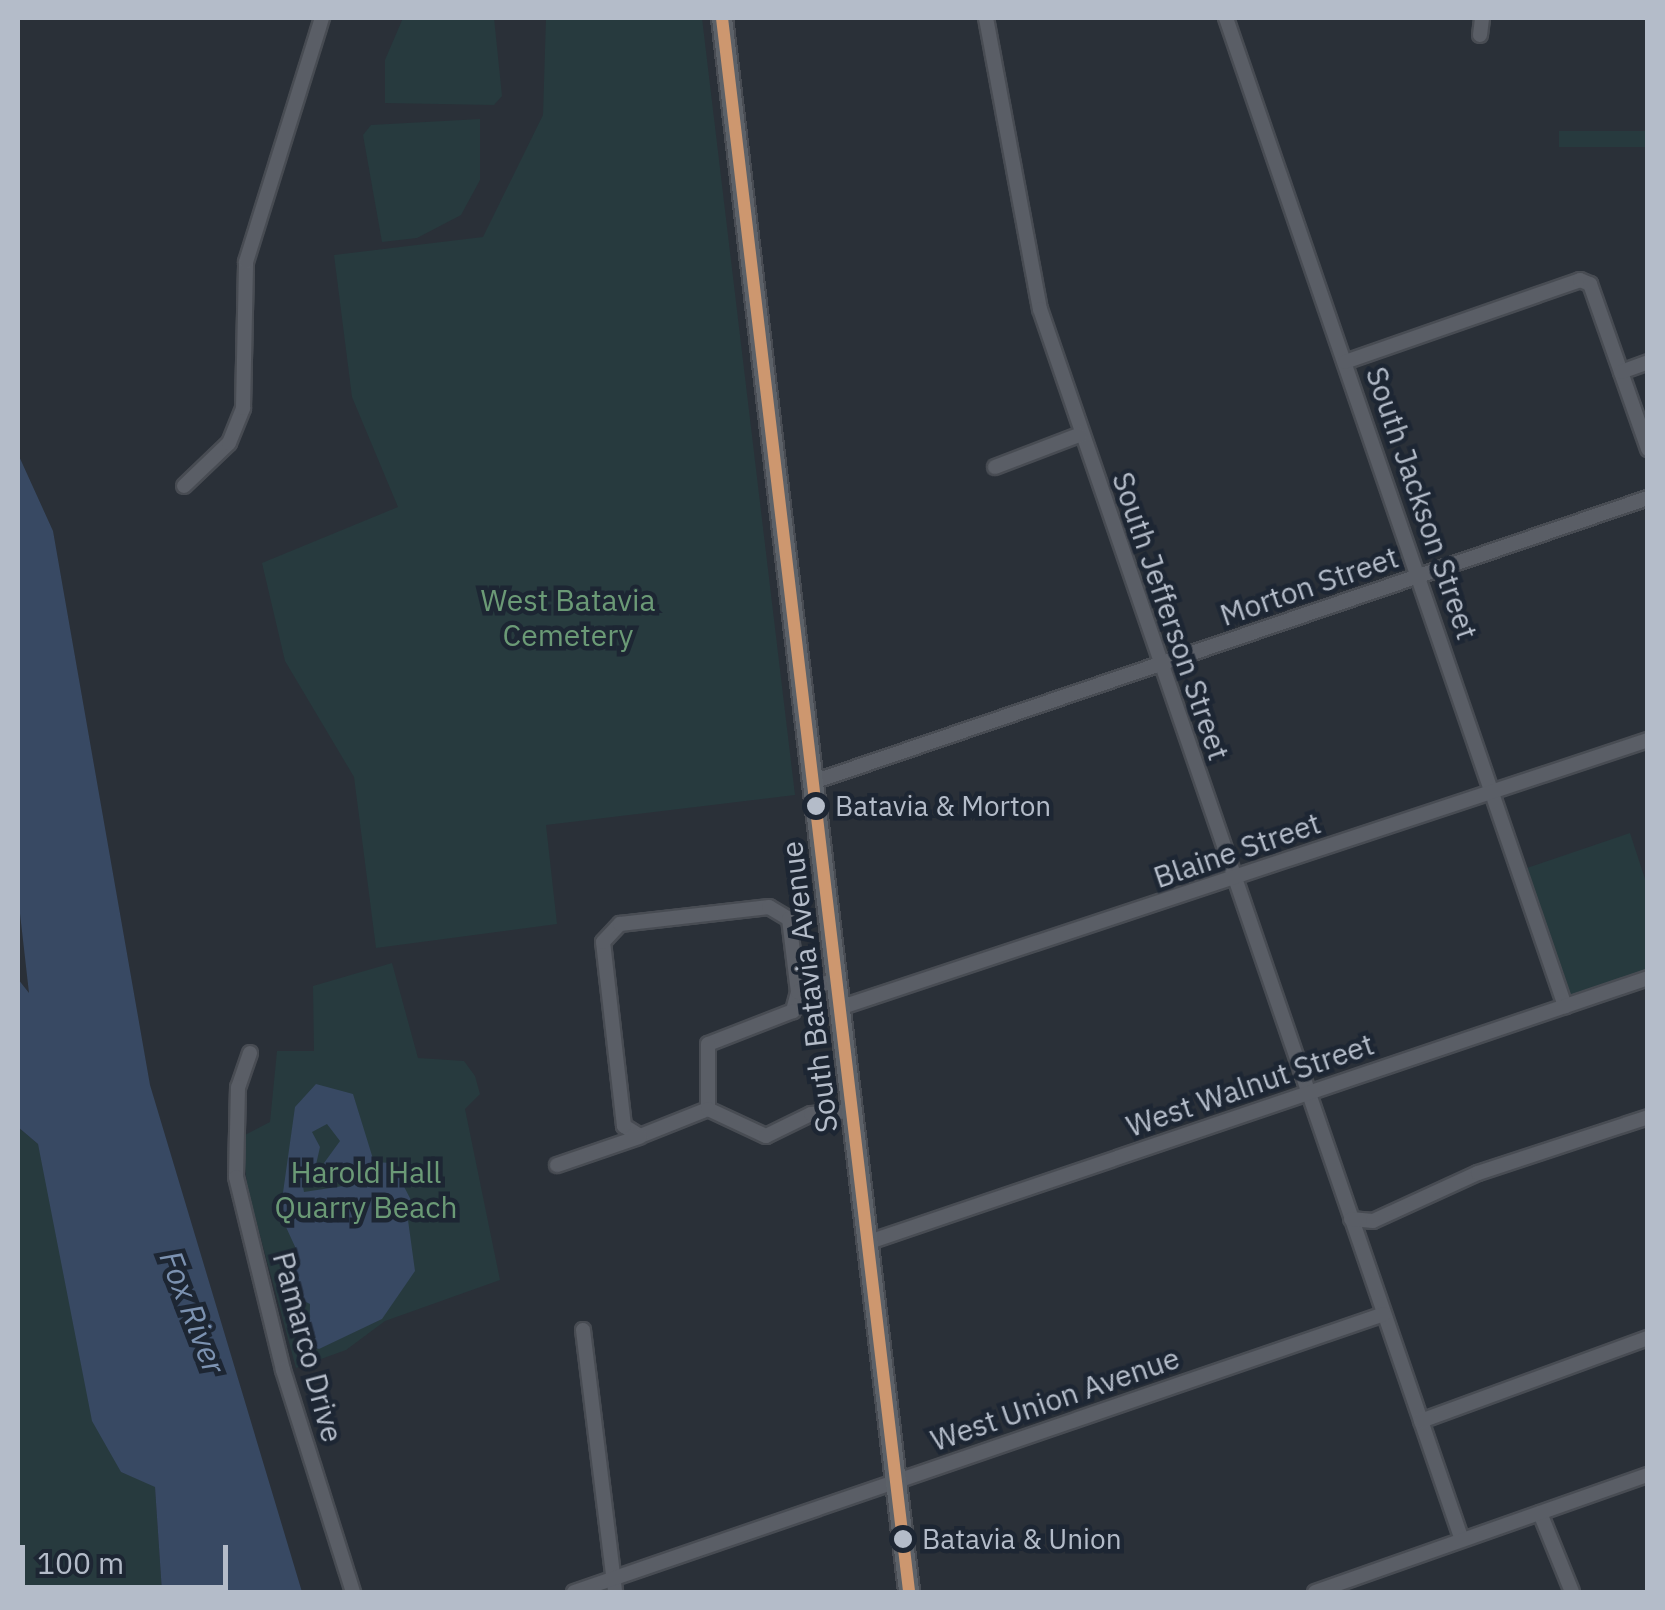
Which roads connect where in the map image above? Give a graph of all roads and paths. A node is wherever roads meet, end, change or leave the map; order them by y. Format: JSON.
{"nodes":[{"id":1,"x":322,"y":18,"type":"edge"},
{"id":2,"x":722,"y":18,"type":"edge"},
{"id":3,"x":986,"y":18,"type":"edge"},
{"id":4,"x":1226,"y":18,"type":"edge"},
{"id":5,"x":1482,"y":18,"type":"edge"},
{"id":6,"x":1480,"y":35,"type":"dead end"},
{"id":7,"x":1345,"y":362,"type":"junction"},
{"id":8,"x":1648,"y":362,"type":"edge"},
{"id":9,"x":1620,"y":372,"type":"junction"},
{"id":10,"x":1079,"y":435,"type":"junction"},
{"id":11,"x":1648,"y":449,"type":"edge"},
{"id":12,"x":995,"y":467,"type":"dead end"},
{"id":13,"x":184,"y":486,"type":"dead end"},
{"id":14,"x":1648,"y":498,"type":"edge"},
{"id":15,"x":1419,"y":578,"type":"junction"},
{"id":16,"x":1160,"y":665,"type":"junction"},
{"id":17,"x":1648,"y":740,"type":"edge"},
{"id":18,"x":816,"y":781,"type":"junction"},
{"id":19,"x":1492,"y":793,"type":"junction"},
{"id":20,"x":1234,"y":880,"type":"junction"},
{"id":21,"x":1648,"y":978,"type":"edge"},
{"id":22,"x":839,"y":980,"type":"junction"},
{"id":23,"x":798,"y":992,"type":"junction"},
{"id":24,"x":1565,"y":1006,"type":"junction"},
{"id":25,"x":842,"y":1007,"type":"junction"},
{"id":26,"x":250,"y":1053,"type":"dead end"},
{"id":27,"x":1307,"y":1095,"type":"junction"},
{"id":28,"x":708,"y":1109,"type":"junction"},
{"id":29,"x":854,"y":1111,"type":"junction"},
{"id":30,"x":1648,"y":1116,"type":"edge"},
{"id":31,"x":640,"y":1136,"type":"junction"},
{"id":32,"x":556,"y":1165,"type":"dead end"},
{"id":33,"x":1351,"y":1219,"type":"junction"},
{"id":34,"x":869,"y":1242,"type":"junction"},
{"id":35,"x":1384,"y":1314,"type":"junction"},
{"id":36,"x":583,"y":1330,"type":"dead end"},
{"id":37,"x":1648,"y":1338,"type":"edge"},
{"id":38,"x":1421,"y":1421,"type":"junction"},
{"id":39,"x":1648,"y":1476,"type":"edge"},
{"id":40,"x":896,"y":1482,"type":"junction"},
{"id":41,"x":1540,"y":1512,"type":"junction"},
{"id":42,"x":1462,"y":1540,"type":"junction"},
{"id":43,"x":614,"y":1585,"type":"edge"},
{"id":44,"x":353,"y":1592,"type":"edge"},
{"id":45,"x":574,"y":1592,"type":"edge"},
{"id":46,"x":909,"y":1592,"type":"edge"},
{"id":47,"x":1314,"y":1592,"type":"edge"},
{"id":48,"x":1572,"y":1592,"type":"edge"}],
"edges":[{"from":1,"to":13,"type":"street"},
{"from":2,"to":18,"type":"main road","name":"South Batavia Avenue"},
{"from":3,"to":10,"type":"street","name":"South Jefferson Street"},
{"from":4,"to":7,"type":"street","name":"South Jackson Street"},
{"from":5,"to":6,"type":"street"},
{"from":7,"to":9,"type":"street"},
{"from":7,"to":15,"type":"street","name":"South Jackson Street"},
{"from":8,"to":9,"type":"street"},
{"from":9,"to":11,"type":"street"},
{"from":10,"to":12,"type":"street"},
{"from":10,"to":16,"type":"street","name":"South Jefferson Street"},
{"from":14,"to":15,"type":"street","name":"Morton Street"},
{"from":15,"to":16,"type":"street","name":"Morton Street"},
{"from":15,"to":19,"type":"street","name":"South Jackson Street"},
{"from":16,"to":18,"type":"street","name":"Morton Street"},
{"from":16,"to":20,"type":"street","name":"South Jefferson Street"},
{"from":17,"to":19,"type":"street","name":"Blaine Street"},
{"from":18,"to":22,"type":"main road","name":"South Batavia Avenue"},
{"from":19,"to":20,"type":"street","name":"Blaine Street"},
{"from":19,"to":24,"type":"street","name":"South Jackson Street"},
{"from":20,"to":25,"type":"street","name":"Blaine Street"},
{"from":20,"to":27,"type":"street","name":"South Jefferson Street"},
{"from":21,"to":24,"type":"street","name":"West Walnut Street"},
{"from":22,"to":23,"type":"street"},
{"from":22,"to":25,"type":"main road","name":"South Batavia Avenue"},
{"from":23,"to":28,"type":"street"},
{"from":23,"to":31,"type":"street"},
{"from":24,"to":27,"type":"street","name":"West Walnut Street"},
{"from":25,"to":29,"type":"main road","name":"South Batavia Avenue"},
{"from":26,"to":44,"type":"street","name":"Pamarco Drive"},
{"from":27,"to":33,"type":"street","name":"South Jefferson Street"},
{"from":27,"to":34,"type":"street","name":"West Walnut Street"},
{"from":28,"to":29,"type":"street"},
{"from":28,"to":31,"type":"street"},
{"from":29,"to":34,"type":"main road","name":"South Batavia Avenue"},
{"from":30,"to":33,"type":"street"},
{"from":31,"to":32,"type":"street"},
{"from":33,"to":35,"type":"street","name":"South Jefferson Street"},
{"from":34,"to":40,"type":"main road","name":"South Batavia Avenue"},
{"from":35,"to":38,"type":"street","name":"South Jefferson Street"},
{"from":35,"to":40,"type":"street","name":"West Union Avenue"},
{"from":36,"to":43,"type":"street"},
{"from":37,"to":38,"type":"street"},
{"from":38,"to":42,"type":"street","name":"South Jefferson Street"},
{"from":39,"to":41,"type":"street"},
{"from":40,"to":43,"type":"street","name":"West Union Avenue"},
{"from":40,"to":46,"type":"main road","name":"South Batavia Avenue"},
{"from":41,"to":42,"type":"street"},
{"from":41,"to":48,"type":"street"},
{"from":42,"to":47,"type":"street"},
{"from":43,"to":45,"type":"street","name":"West Union Avenue"}]}
